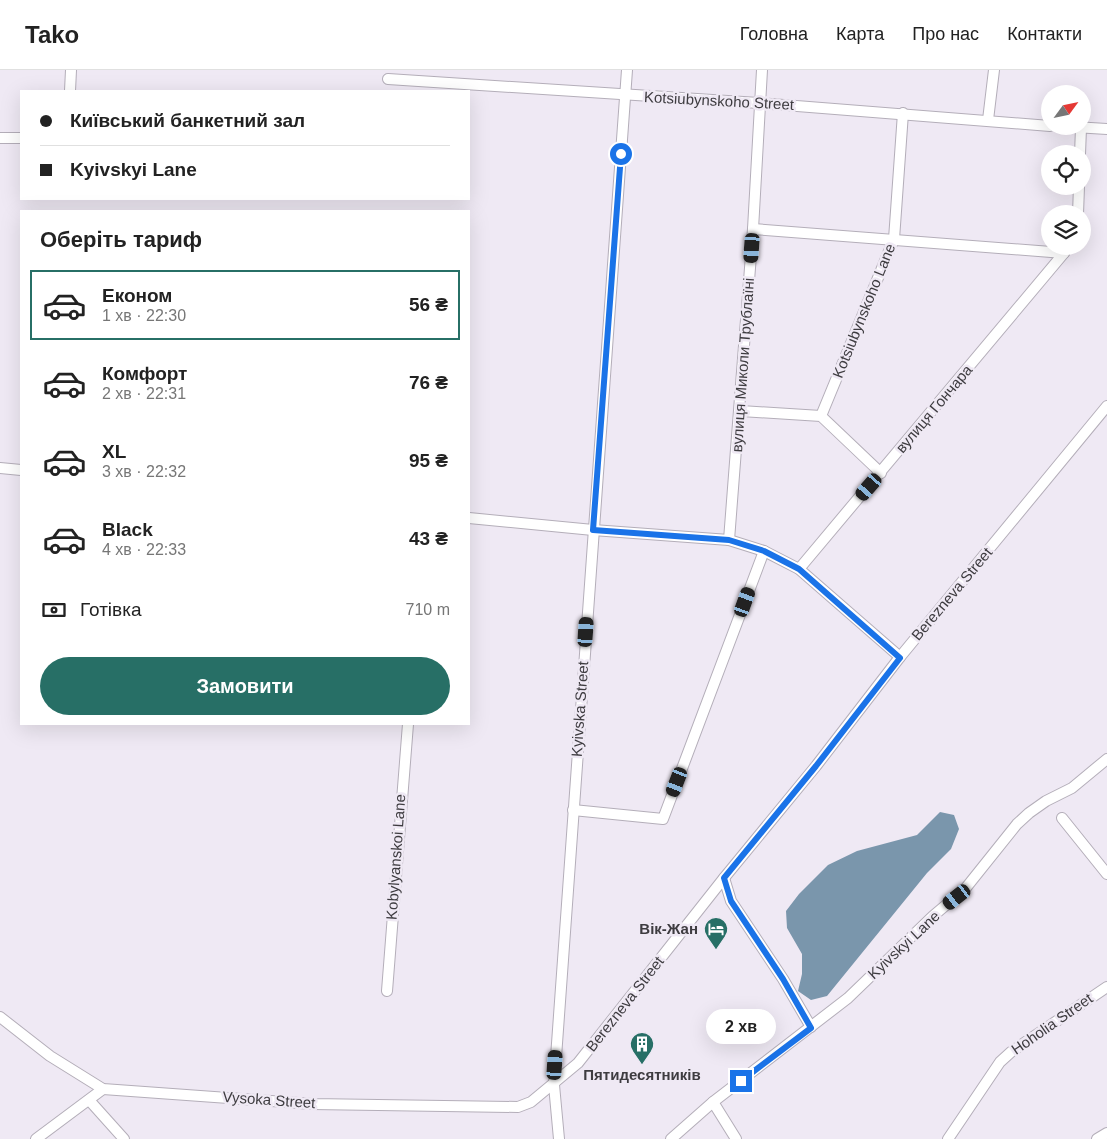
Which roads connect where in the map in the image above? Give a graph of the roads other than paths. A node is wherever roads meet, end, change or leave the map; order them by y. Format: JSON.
{"nodes":[{"id":1,"x":71,"y":70,"type":"edge"},
{"id":2,"x":627,"y":70,"type":"edge"},
{"id":3,"x":762,"y":70,"type":"edge"},
{"id":4,"x":994,"y":70,"type":"edge"},
{"id":5,"x":388,"y":79,"type":"dead end"},
{"id":6,"x":70,"y":90,"type":"edge"},
{"id":7,"x":626,"y":96,"type":"junction"},
{"id":8,"x":759,"y":103,"type":"junction"},
{"id":9,"x":903,"y":113,"type":"junction"},
{"id":10,"x":988,"y":120,"type":"junction"},
{"id":11,"x":1041,"y":125,"type":"edge"},
{"id":12,"x":1091,"y":128,"type":"edge"},
{"id":13,"x":1107,"y":129,"type":"edge"},
{"id":14,"x":0,"y":138,"type":"edge"},
{"id":15,"x":20,"y":138,"type":"edge"},
{"id":16,"x":753,"y":229,"type":"junction"},
{"id":17,"x":894,"y":239,"type":"junction"},
{"id":18,"x":1041,"y":248,"type":"edge"},
{"id":19,"x":1061,"y":255,"type":"edge"},
{"id":20,"x":1107,"y":406,"type":"edge"},
{"id":21,"x":740,"y":411,"type":"junction"},
{"id":22,"x":821,"y":416,"type":"junction"},
{"id":23,"x":0,"y":468,"type":"edge"},
{"id":24,"x":20,"y":470,"type":"edge"},
{"id":25,"x":881,"y":473,"type":"junction"},
{"id":26,"x":470,"y":518,"type":"edge"},
{"id":27,"x":593,"y":530,"type":"junction"},
{"id":28,"x":729,"y":540,"type":"junction"},
{"id":29,"x":764,"y":551,"type":"junction"},
{"id":30,"x":799,"y":569,"type":"junction"},
{"id":31,"x":900,"y":658,"type":"junction"},
{"id":32,"x":408,"y":725,"type":"edge"},
{"id":33,"x":1107,"y":760,"type":"edge"},
{"id":34,"x":573,"y":810,"type":"junction"},
{"id":35,"x":1062,"y":818,"type":"dead end"},
{"id":36,"x":1107,"y":874,"type":"edge"},
{"id":37,"x":724,"y":878,"type":"junction"},
{"id":38,"x":1107,"y":987,"type":"edge"},
{"id":39,"x":387,"y":990,"type":"dead end"},
{"id":40,"x":0,"y":1017,"type":"edge"},
{"id":41,"x":811,"y":1028,"type":"junction"},
{"id":42,"x":554,"y":1085,"type":"junction"},
{"id":43,"x":103,"y":1089,"type":"junction"},
{"id":44,"x":88,"y":1100,"type":"junction"},
{"id":45,"x":713,"y":1102,"type":"junction"},
{"id":46,"x":1107,"y":1133,"type":"edge"},
{"id":47,"x":36,"y":1139,"type":"edge"},
{"id":48,"x":124,"y":1139,"type":"edge"},
{"id":49,"x":559,"y":1139,"type":"edge"},
{"id":50,"x":671,"y":1139,"type":"edge"},
{"id":51,"x":736,"y":1139,"type":"edge"},
{"id":52,"x":948,"y":1139,"type":"edge"},
{"id":53,"x":1097,"y":1139,"type":"edge"}],
"edges":[{"from":1,"to":6,"type":"street"},
{"from":2,"to":7,"type":"street","name":"Kyivska Street"},
{"from":3,"to":8,"type":"street","name":"вулиця Миколи Трублаїні"},
{"from":4,"to":10,"type":"street"},
{"from":5,"to":7,"type":"street","name":"Kotsiubynskoho Street"},
{"from":7,"to":8,"type":"street","name":"Kotsiubynskoho Street"},
{"from":7,"to":27,"type":"street","name":"Kyivska Street"},
{"from":8,"to":9,"type":"street","name":"Kotsiubynskoho Street"},
{"from":8,"to":16,"type":"street","name":"вулиця Миколи Трублаїні"},
{"from":9,"to":10,"type":"street","name":"Kotsiubynskoho Street"},
{"from":9,"to":17,"type":"street","name":"Kotsiubynskoho Lane"},
{"from":10,"to":11,"type":"street","name":"Kotsiubynskoho Street"},
{"from":12,"to":13,"type":"street"},
{"from":14,"to":15,"type":"street"},
{"from":16,"to":17,"type":"street"},
{"from":16,"to":21,"type":"street","name":"вулиця Миколи Трублаїні"},
{"from":17,"to":18,"type":"street"},
{"from":17,"to":22,"type":"street","name":"Kotsiubynskoho Lane"},
{"from":19,"to":25,"type":"street","name":"вулиця Гончара"},
{"from":20,"to":31,"type":"street","name":"Berezneva Street"},
{"from":21,"to":22,"type":"street"},
{"from":21,"to":28,"type":"street","name":"вулиця Миколи Трублаїні"},
{"from":22,"to":25,"type":"street"},
{"from":23,"to":24,"type":"street"},
{"from":25,"to":30,"type":"street","name":"вулиця Гончара"},
{"from":26,"to":27,"type":"street"},
{"from":27,"to":28,"type":"street"},
{"from":27,"to":34,"type":"street","name":"Kyivska Street"},
{"from":28,"to":29,"type":"street"},
{"from":29,"to":30,"type":"street"},
{"from":29,"to":34,"type":"street"},
{"from":30,"to":31,"type":"street"},
{"from":31,"to":37,"type":"street","name":"Berezneva Street"},
{"from":32,"to":39,"type":"street","name":"Kobylyanskoi Lane"},
{"from":33,"to":41,"type":"street","name":"Kyivskyi Lane"},
{"from":34,"to":42,"type":"street","name":"Kyivska Street"},
{"from":35,"to":36,"type":"street"},
{"from":37,"to":41,"type":"street"},
{"from":37,"to":42,"type":"street","name":"Berezneva Street"},
{"from":38,"to":52,"type":"street","name":"Hoholia Street"},
{"from":40,"to":43,"type":"street","name":"Vysoka Street"},
{"from":41,"to":45,"type":"street","name":"Kyivskyi Lane"},
{"from":42,"to":43,"type":"street","name":"Vysoka Street"},
{"from":42,"to":49,"type":"street","name":"Kyivska Street"},
{"from":43,"to":44,"type":"street"},
{"from":44,"to":47,"type":"street"},
{"from":44,"to":48,"type":"street"},
{"from":45,"to":50,"type":"street","name":"Kyivskyi Lane"},
{"from":45,"to":51,"type":"street"},
{"from":46,"to":53,"type":"street"}]}
